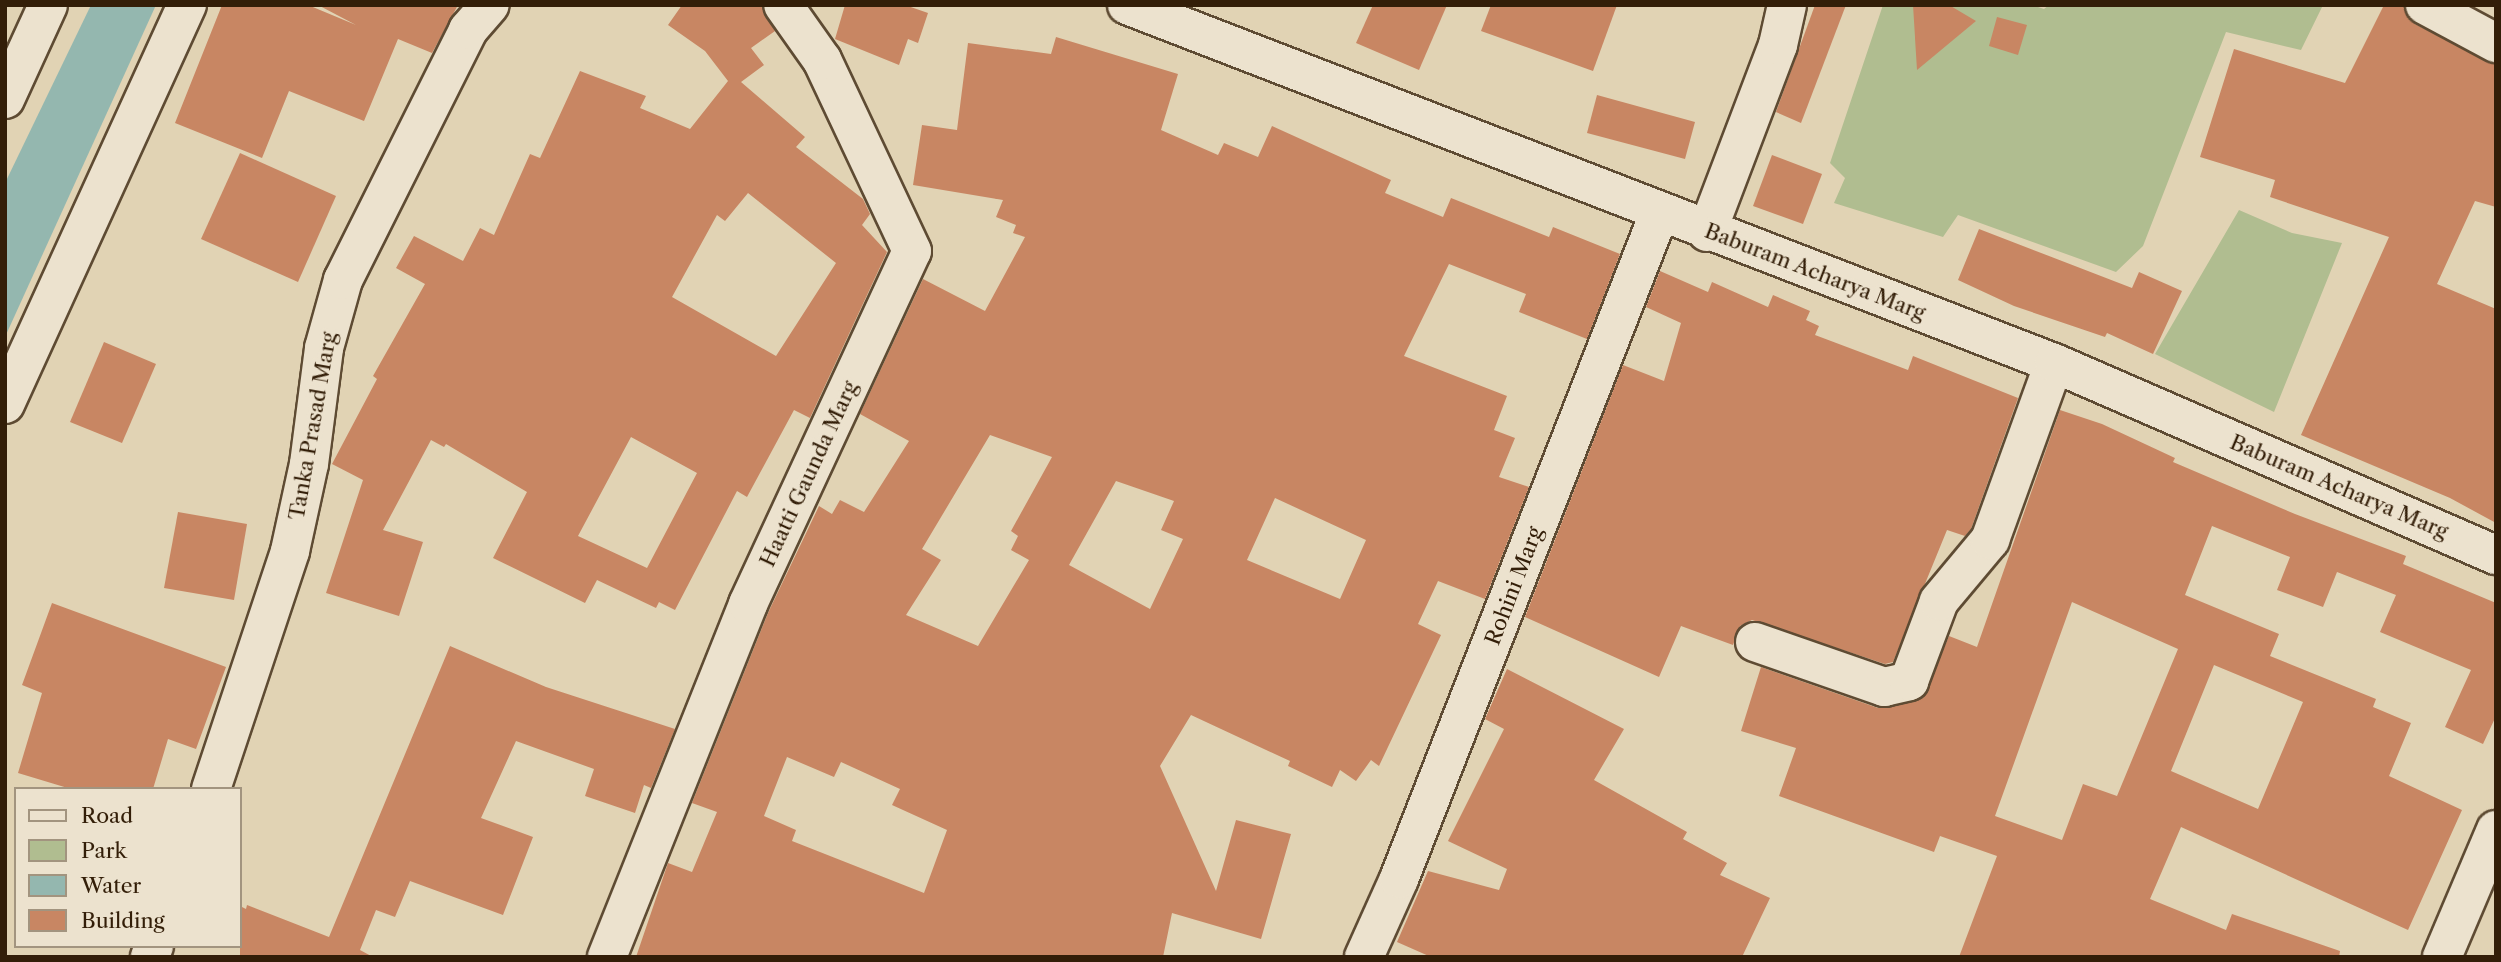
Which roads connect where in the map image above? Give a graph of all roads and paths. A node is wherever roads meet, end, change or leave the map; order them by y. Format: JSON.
{"nodes":[{"id":1,"x":48,"y":5,"type":"edge"},
{"id":2,"x":187,"y":5,"type":"edge"},
{"id":3,"x":490,"y":5,"type":"edge"},
{"id":4,"x":783,"y":5,"type":"edge"},
{"id":5,"x":1127,"y":5,"type":"edge"},
{"id":6,"x":1787,"y":5,"type":"edge"},
{"id":7,"x":2425,"y":5,"type":"edge"},
{"id":8,"x":2496,"y":43,"type":"edge"},
{"id":9,"x":5,"y":99,"type":"edge"},
{"id":10,"x":1659,"y":214,"type":"junction"},
{"id":11,"x":1707,"y":232,"type":"junction"},
{"id":12,"x":2054,"y":363,"type":"junction"},
{"id":13,"x":5,"y":404,"type":"edge"},
{"id":14,"x":2496,"y":555,"type":"edge"},
{"id":15,"x":1755,"y":642,"type":"dead end"},
{"id":16,"x":212,"y":787,"type":"edge"},
{"id":17,"x":2496,"y":830,"type":"edge"},
{"id":18,"x":607,"y":957,"type":"edge"},
{"id":19,"x":1364,"y":957,"type":"edge"},
{"id":20,"x":2442,"y":957,"type":"edge"}],
"edges":[{"from":1,"to":9,"type":"street"},
{"from":2,"to":13,"type":"street"},
{"from":3,"to":16,"type":"street","name":"Tanka Prasad Marg"},
{"from":4,"to":18,"type":"street","name":"Haatti Gaunda Marg"},
{"from":5,"to":10,"type":"street","name":"Baburam Acharya Marg"},
{"from":6,"to":11,"type":"street"},
{"from":7,"to":8,"type":"street"},
{"from":10,"to":11,"type":"street","name":"Baburam Acharya Marg"},
{"from":10,"to":19,"type":"street","name":"Rohini Marg"},
{"from":11,"to":12,"type":"street","name":"Baburam Acharya Marg"},
{"from":12,"to":14,"type":"street","name":"Baburam Acharya Marg"},
{"from":12,"to":15,"type":"street"},
{"from":17,"to":20,"type":"street"}]}
